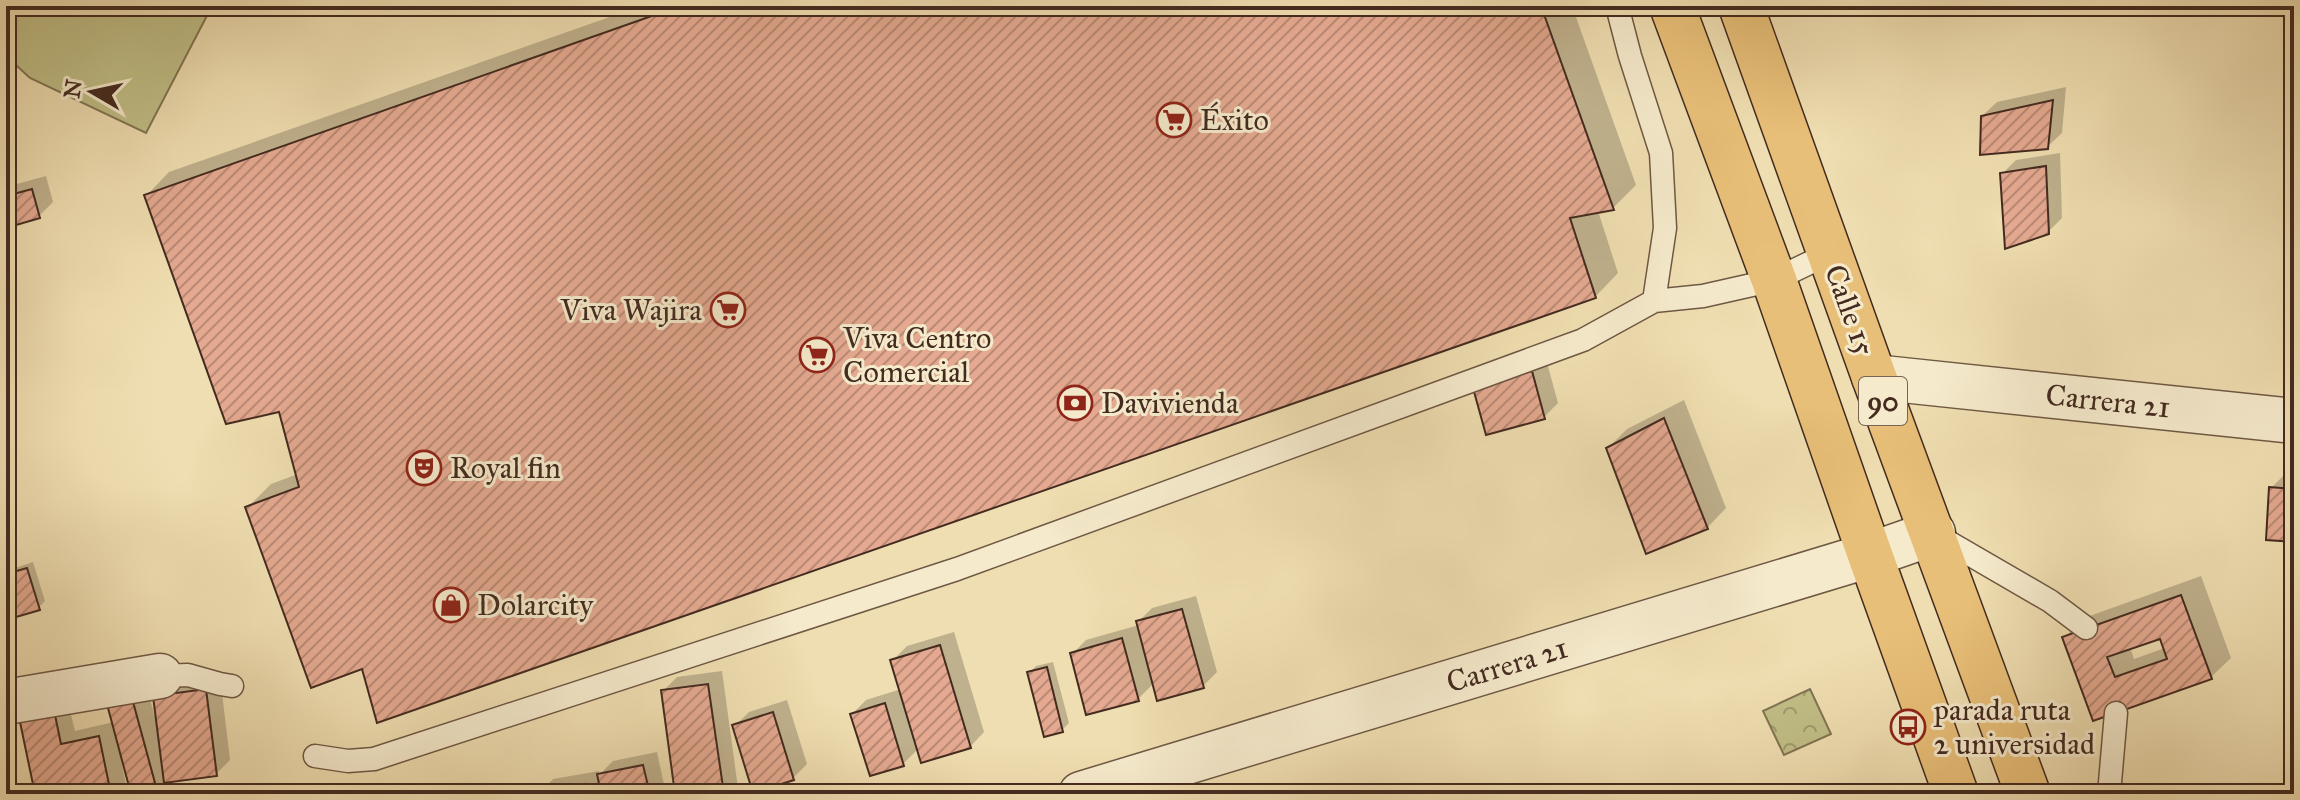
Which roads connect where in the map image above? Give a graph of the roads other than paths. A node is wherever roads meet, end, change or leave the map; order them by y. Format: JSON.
{"nodes":[{"id":1,"x":1617,"y":6,"type":"edge"},
{"id":2,"x":1672,"y":6,"type":"edge"},
{"id":3,"x":1741,"y":6,"type":"edge"},
{"id":4,"x":1830,"y":253,"type":"junction"},
{"id":5,"x":1774,"y":280,"type":"junction"},
{"id":6,"x":1654,"y":301,"type":"junction"},
{"id":7,"x":1874,"y":377,"type":"junction"},
{"id":8,"x":2294,"y":421,"type":"edge"},
{"id":9,"x":1933,"y":533,"type":"junction"},
{"id":10,"x":1870,"y":555,"type":"junction"},
{"id":11,"x":2086,"y":628,"type":"dead end"},
{"id":12,"x":160,"y":676,"type":"joint"},
{"id":13,"x":232,"y":686,"type":"dead end"},
{"id":14,"x":6,"y":702,"type":"edge"},
{"id":15,"x":2116,"y":713,"type":"dead end"},
{"id":16,"x":315,"y":756,"type":"dead end"},
{"id":17,"x":1081,"y":794,"type":"edge"},
{"id":18,"x":1956,"y":794,"type":"edge"},
{"id":19,"x":2028,"y":794,"type":"edge"},
{"id":20,"x":2109,"y":794,"type":"edge"}],
"edges":[{"from":1,"to":6,"type":"lane"},
{"from":2,"to":5,"type":"highway","name":"Calle 15","number":"90"},
{"from":3,"to":4,"type":"highway","name":"Calle 15","number":"90"},
{"from":4,"to":5,"type":"lane"},
{"from":4,"to":7,"type":"highway","name":"Calle 15","number":"90"},
{"from":5,"to":6,"type":"lane"},
{"from":5,"to":10,"type":"highway","name":"Calle 15","number":"90"},
{"from":6,"to":16,"type":"lane"},
{"from":7,"to":8,"type":"street","name":"Carrera 21"},
{"from":7,"to":9,"type":"highway","name":"Calle 15","number":"90"},
{"from":9,"to":10,"type":"street","name":"Carrera 21"},
{"from":9,"to":11,"type":"lane"},
{"from":9,"to":19,"type":"highway","name":"Calle 15","number":"90"},
{"from":10,"to":17,"type":"street","name":"Carrera 21"},
{"from":10,"to":18,"type":"highway","name":"Calle 15","number":"90"},
{"from":12,"to":13,"type":"lane"},
{"from":12,"to":14,"type":"street"},
{"from":15,"to":20,"type":"lane"}]}
